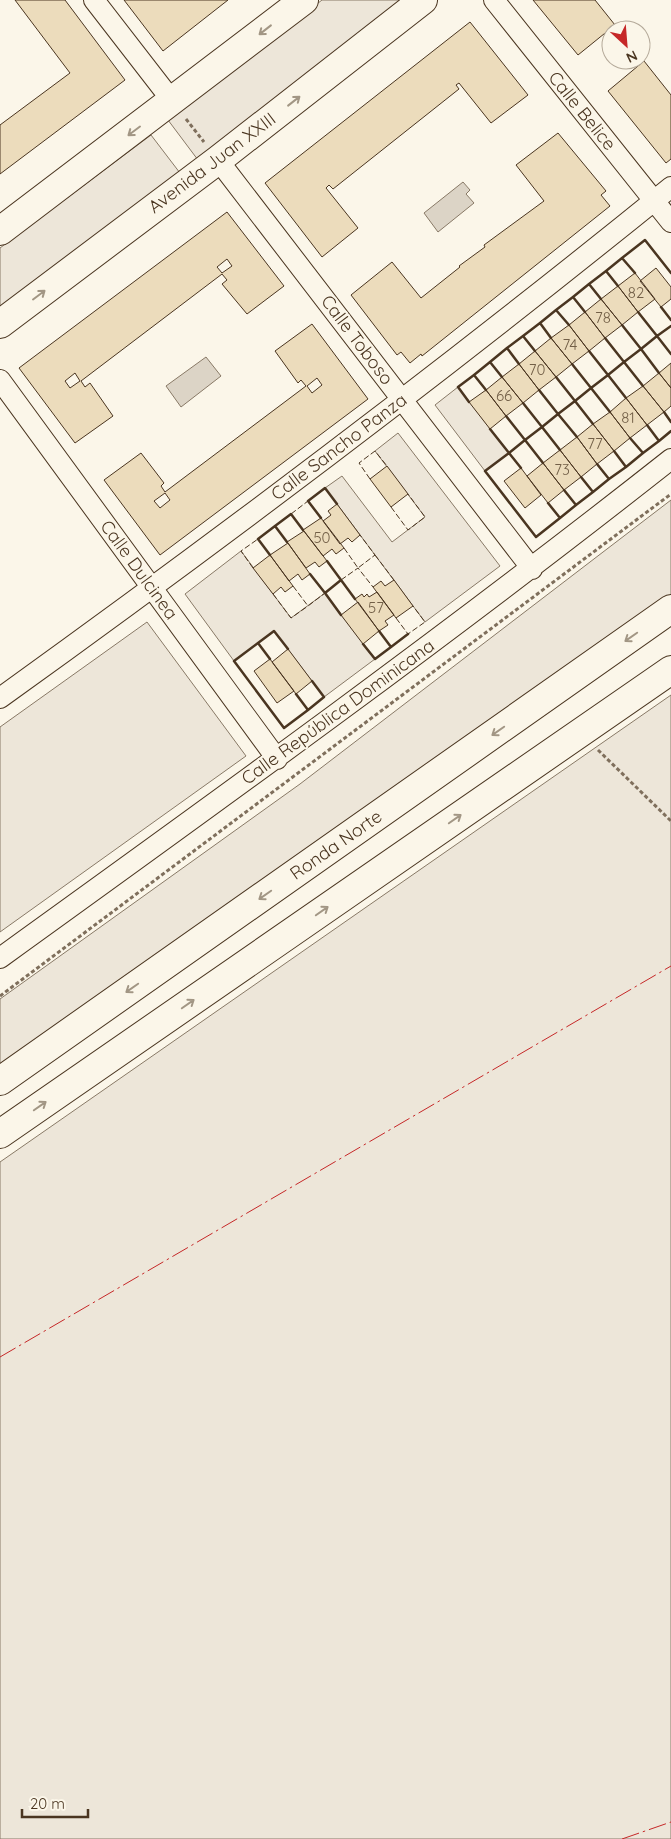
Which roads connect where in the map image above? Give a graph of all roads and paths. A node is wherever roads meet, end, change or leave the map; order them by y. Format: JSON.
{"nodes":[{"id":1,"x":94,"y":0,"type":"edge"},
{"id":2,"x":304,"y":0,"type":"edge"},
{"id":3,"x":423,"y":0,"type":"edge"},
{"id":4,"x":494,"y":0,"type":"edge"},
{"id":5,"x":173,"y":102,"type":"junction"},
{"id":6,"x":218,"y":160,"type":"junction"},
{"id":7,"x":671,"y":187,"type":"edge"},
{"id":8,"x":654,"y":201,"type":"junction"},
{"id":9,"x":671,"y":222,"type":"edge"},
{"id":10,"x":0,"y":231,"type":"edge"},
{"id":11,"x":0,"y":324,"type":"edge"},
{"id":12,"x":0,"y":380,"type":"edge"},
{"id":13,"x":402,"y":400,"type":"junction"},
{"id":14,"x":671,"y":459,"type":"edge"},
{"id":15,"x":671,"y":494,"type":"edge"},
{"id":16,"x":532,"y":569,"type":"junction"},
{"id":17,"x":152,"y":588,"type":"junction"},
{"id":18,"x":671,"y":609,"type":"edge"},
{"id":19,"x":671,"y":670,"type":"edge"},
{"id":20,"x":0,"y":698,"type":"edge"},
{"id":21,"x":580,"y":733,"type":"junction"},
{"id":22,"x":277,"y":759,"type":"junction"},
{"id":23,"x":671,"y":821,"type":"edge"},
{"id":24,"x":0,"y":958,"type":"edge"},
{"id":25,"x":0,"y":996,"type":"edge"},
{"id":26,"x":0,"y":1081,"type":"edge"},
{"id":27,"x":0,"y":1134,"type":"edge"}],
"edges":[{"from":1,"to":5,"type":"street"},
{"from":2,"to":5,"type":"main road","one_way":true},
{"from":6,"to":3,"type":"main road","name":"Avenida Juan XXIII","one_way":true},
{"from":4,"to":8,"type":"street","name":"Calle Belice"},
{"from":5,"to":6,"type":"path"},
{"from":5,"to":10,"type":"main road","one_way":true},
{"from":11,"to":6,"type":"main road","name":"Avenida Juan XXIII","one_way":true},
{"from":6,"to":13,"type":"street","name":"Calle Toboso"},
{"from":7,"to":8,"type":"street","name":"Calle Sancho Panza"},
{"from":8,"to":9,"type":"street","name":"Calle Belice"},
{"from":8,"to":13,"type":"street","name":"Calle Sancho Panza"},
{"from":12,"to":17,"type":"street","name":"Calle Dulcinea"},
{"from":13,"to":16,"type":"street","name":"Calle Toboso"},
{"from":13,"to":17,"type":"street","name":"Calle Sancho Panza"},
{"from":14,"to":16,"type":"street","name":"Calle República Dominicana"},
{"from":15,"to":25,"type":"path"},
{"from":16,"to":22,"type":"street","name":"Calle República Dominicana"},
{"from":17,"to":20,"type":"street","name":"Calle Sancho Panza"},
{"from":17,"to":22,"type":"street","name":"Calle Dulcinea"},
{"from":18,"to":26,"type":"main road","name":"Ronda Norte","one_way":true},
{"from":19,"to":21,"type":"main road"},
{"from":21,"to":23,"type":"path"},
{"from":27,"to":21,"type":"main road","one_way":true},
{"from":22,"to":24,"type":"street","name":"Calle República Dominicana"}]}
